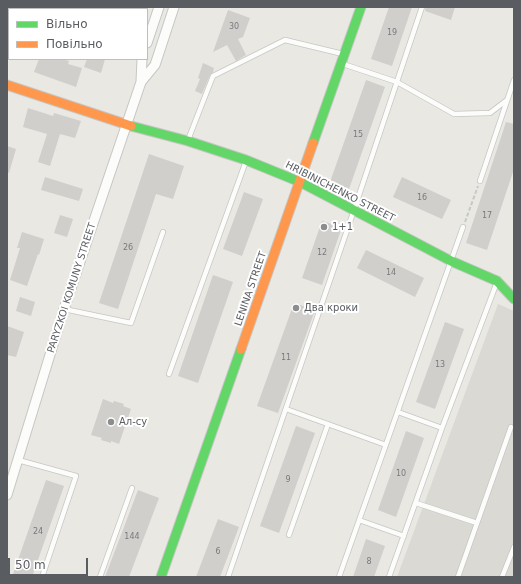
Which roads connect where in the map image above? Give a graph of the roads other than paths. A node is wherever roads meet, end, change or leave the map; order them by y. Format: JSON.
{"nodes":[{"id":1,"x":158,"y":7,"type":"edge"},
{"id":2,"x":174,"y":7,"type":"edge"},
{"id":3,"x":361,"y":7,"type":"edge"},
{"id":4,"x":422,"y":7,"type":"edge"},
{"id":5,"x":148,"y":40,"type":"edge"},
{"id":6,"x":343,"y":59,"type":"junction"},
{"id":7,"x":142,"y":60,"type":"edge"},
{"id":8,"x":514,"y":80,"type":"edge"},
{"id":9,"x":141,"y":82,"type":"junction"},
{"id":10,"x":397,"y":82,"type":"junction"},
{"id":11,"x":7,"y":85,"type":"edge"},
{"id":12,"x":507,"y":100,"type":"junction"},
{"id":13,"x":127,"y":125,"type":"junction"},
{"id":14,"x":188,"y":141,"type":"junction"},
{"id":15,"x":246,"y":160,"type":"junction"},
{"id":16,"x":480,"y":181,"type":"road end"},
{"id":17,"x":300,"y":182,"type":"junction"},
{"id":18,"x":354,"y":210,"type":"junction"},
{"id":19,"x":463,"y":226,"type":"road end"},
{"id":20,"x":163,"y":232,"type":"dead end"},
{"id":21,"x":451,"y":261,"type":"junction"},
{"id":22,"x":497,"y":281,"type":"junction"},
{"id":23,"x":514,"y":299,"type":"edge"},
{"id":24,"x":64,"y":309,"type":"junction"},
{"id":25,"x":169,"y":374,"type":"dead end"},
{"id":26,"x":286,"y":409,"type":"junction"},
{"id":27,"x":398,"y":412,"type":"junction"},
{"id":28,"x":328,"y":424,"type":"junction"},
{"id":29,"x":511,"y":427,"type":"dead end"},
{"id":30,"x":442,"y":428,"type":"junction"},
{"id":31,"x":386,"y":445,"type":"junction"},
{"id":32,"x":18,"y":460,"type":"junction"},
{"id":33,"x":132,"y":488,"type":"dead end"},
{"id":34,"x":7,"y":495,"type":"edge"},
{"id":35,"x":416,"y":503,"type":"junction"},
{"id":36,"x":359,"y":520,"type":"junction"},
{"id":37,"x":477,"y":523,"type":"junction"},
{"id":38,"x":289,"y":535,"type":"dead end"},
{"id":39,"x":404,"y":536,"type":"junction"},
{"id":40,"x":514,"y":547,"type":"edge"},
{"id":41,"x":42,"y":577,"type":"edge"},
{"id":42,"x":100,"y":577,"type":"edge"},
{"id":43,"x":161,"y":577,"type":"edge"},
{"id":44,"x":228,"y":577,"type":"edge"},
{"id":45,"x":339,"y":577,"type":"edge"},
{"id":46,"x":389,"y":577,"type":"edge"},
{"id":47,"x":458,"y":577,"type":"edge"},
{"id":48,"x":502,"y":577,"type":"edge"}],
"edges":[{"from":1,"to":5,"type":"street"},
{"from":2,"to":9,"type":"street","name":"PARYZKOI KOMUNY STREET"},
{"from":3,"to":6,"type":"main road","name":"LENINA STREET"},
{"from":4,"to":10,"type":"lane"},
{"from":6,"to":10,"type":"lane"},
{"from":6,"to":14,"type":"lane"},
{"from":6,"to":17,"type":"main road","name":"LENINA STREET"},
{"from":7,"to":9,"type":"street","name":"PARYZKOI KOMUNY STREET"},
{"from":8,"to":12,"type":"lane"},
{"from":9,"to":13,"type":"street","name":"PARYZKOI KOMUNY STREET"},
{"from":10,"to":12,"type":"lane"},
{"from":10,"to":18,"type":"lane"},
{"from":11,"to":13,"type":"main road","name":"HRIBINICHENKO STREET"},
{"from":12,"to":16,"type":"lane"},
{"from":13,"to":14,"type":"main road","name":"HRIBINICHENKO STREET"},
{"from":13,"to":24,"type":"street","name":"PARYZKOI KOMUNY STREET"},
{"from":14,"to":15,"type":"main road","name":"HRIBINICHENKO STREET"},
{"from":15,"to":17,"type":"main road","name":"HRIBINICHENKO STREET"},
{"from":15,"to":25,"type":"lane"},
{"from":17,"to":18,"type":"main road","name":"HRIBINICHENKO STREET"},
{"from":17,"to":43,"type":"main road","name":"LENINA STREET"},
{"from":18,"to":21,"type":"main road","name":"HRIBINICHENKO STREET"},
{"from":18,"to":26,"type":"lane"},
{"from":19,"to":21,"type":"lane"},
{"from":20,"to":24,"type":"lane"},
{"from":21,"to":22,"type":"main road","name":"HRIBINICHENKO STREET"},
{"from":21,"to":27,"type":"lane"},
{"from":22,"to":23,"type":"main road","name":"HRIBINICHENKO STREET"},
{"from":22,"to":30,"type":"lane"},
{"from":24,"to":32,"type":"street","name":"PARYZKOI KOMUNY STREET"},
{"from":26,"to":28,"type":"lane"},
{"from":26,"to":44,"type":"lane"},
{"from":27,"to":30,"type":"lane"},
{"from":27,"to":31,"type":"lane"},
{"from":28,"to":31,"type":"lane"},
{"from":28,"to":38,"type":"lane"},
{"from":29,"to":37,"type":"lane"},
{"from":30,"to":35,"type":"lane"},
{"from":31,"to":36,"type":"lane"},
{"from":32,"to":34,"type":"street","name":"PARYZKOI KOMUNY STREET"},
{"from":32,"to":41,"type":"lane"},
{"from":33,"to":42,"type":"lane"},
{"from":35,"to":37,"type":"lane"},
{"from":35,"to":39,"type":"lane"},
{"from":36,"to":39,"type":"lane"},
{"from":36,"to":45,"type":"lane"},
{"from":37,"to":47,"type":"lane"},
{"from":39,"to":46,"type":"lane"},
{"from":40,"to":48,"type":"lane"}]}
